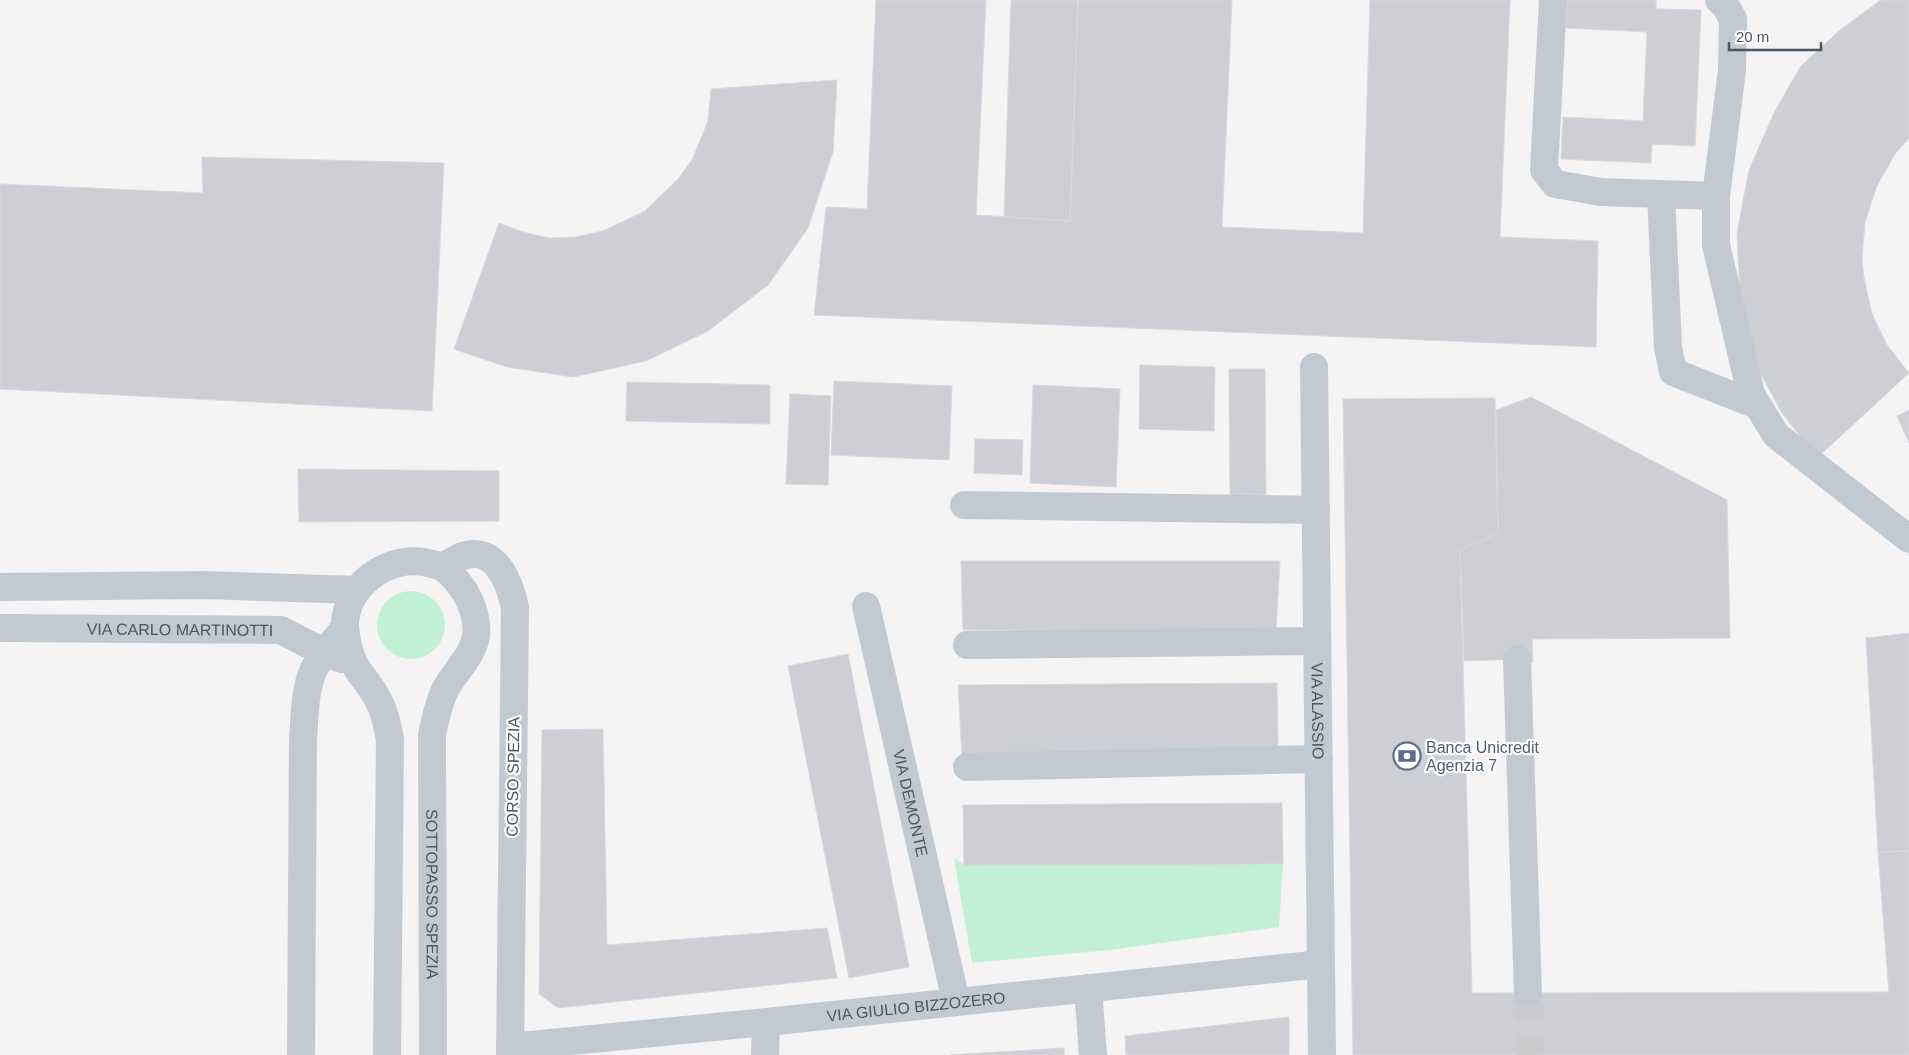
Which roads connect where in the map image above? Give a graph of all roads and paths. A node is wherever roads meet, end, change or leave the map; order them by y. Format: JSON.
{"nodes":[{"id":1,"x":1553,"y":0,"type":"edge"},
{"id":2,"x":1719,"y":0,"type":"edge"},
{"id":3,"x":1660,"y":194,"type":"junction"},
{"id":4,"x":1716,"y":196,"type":"junction"},
{"id":5,"x":1314,"y":367,"type":"dead end"},
{"id":6,"x":1757,"y":405,"type":"junction"},
{"id":7,"x":964,"y":505,"type":"dead end"},
{"id":8,"x":1316,"y":510,"type":"junction"},
{"id":9,"x":1909,"y":539,"type":"edge"},
{"id":10,"x":442,"y":567,"type":"junction"},
{"id":11,"x":0,"y":587,"type":"edge"},
{"id":12,"x":357,"y":590,"type":"junction"},
{"id":13,"x":866,"y":606,"type":"dead end"},
{"id":14,"x":345,"y":627,"type":"junction"},
{"id":15,"x":0,"y":628,"type":"edge"},
{"id":16,"x":1317,"y":641,"type":"junction"},
{"id":17,"x":967,"y":645,"type":"dead end"},
{"id":18,"x":325,"y":653,"type":"junction"},
{"id":19,"x":1517,"y":659,"type":"dead end"},
{"id":20,"x":353,"y":662,"type":"junction"},
{"id":21,"x":1318,"y":759,"type":"junction"},
{"id":22,"x":966,"y":767,"type":"dead end"},
{"id":23,"x":1321,"y":964,"type":"junction"},
{"id":24,"x":1088,"y":988,"type":"junction"},
{"id":25,"x":1528,"y":993,"type":"tunnel mouth"},
{"id":26,"x":956,"y":1001,"type":"junction"},
{"id":27,"x":766,"y":1022,"type":"junction"},
{"id":28,"x":510,"y":1051,"type":"edge"},
{"id":29,"x":301,"y":1055,"type":"edge"},
{"id":30,"x":387,"y":1055,"type":"edge"},
{"id":31,"x":433,"y":1055,"type":"edge"},
{"id":32,"x":765,"y":1055,"type":"edge"},
{"id":33,"x":1093,"y":1055,"type":"edge"},
{"id":34,"x":1322,"y":1055,"type":"edge"}],
"edges":[{"from":1,"to":3,"type":"street"},
{"from":2,"to":4,"type":"street"},
{"from":3,"to":4,"type":"street"},
{"from":3,"to":6,"type":"street"},
{"from":4,"to":6,"type":"street"},
{"from":5,"to":8,"type":"street","name":"VIA ALASSIO"},
{"from":6,"to":9,"type":"street"},
{"from":7,"to":8,"type":"street"},
{"from":8,"to":16,"type":"street","name":"VIA ALASSIO"},
{"from":10,"to":12,"type":"street"},
{"from":10,"to":28,"type":"street","name":"CORSO SPEZIA"},
{"from":10,"to":31,"type":"street","name":"SOTTOPASSO SPEZIA"},
{"from":11,"to":12,"type":"street"},
{"from":12,"to":14,"type":"street"},
{"from":13,"to":26,"type":"street","name":"VIA DEMONTE"},
{"from":14,"to":18,"type":"street"},
{"from":14,"to":20,"type":"street"},
{"from":15,"to":18,"type":"street","name":"VIA CARLO MARTINOTTI"},
{"from":16,"to":17,"type":"street"},
{"from":16,"to":21,"type":"street","name":"VIA ALASSIO"},
{"from":18,"to":20,"type":"street","name":"VIA CARLO MARTINOTTI"},
{"from":18,"to":29,"type":"street"},
{"from":19,"to":25,"type":"street"},
{"from":20,"to":30,"type":"street"},
{"from":21,"to":22,"type":"street"},
{"from":21,"to":23,"type":"street","name":"VIA ALASSIO"},
{"from":23,"to":24,"type":"street","name":"VIA GIULIO BIZZOZERO"},
{"from":23,"to":34,"type":"street","name":"VIA ALASSIO"},
{"from":24,"to":26,"type":"street","name":"VIA GIULIO BIZZOZERO"},
{"from":24,"to":33,"type":"street"},
{"from":26,"to":27,"type":"street","name":"VIA GIULIO BIZZOZERO"},
{"from":27,"to":28,"type":"street","name":"VIA GIULIO BIZZOZERO"},
{"from":27,"to":32,"type":"street"}]}
